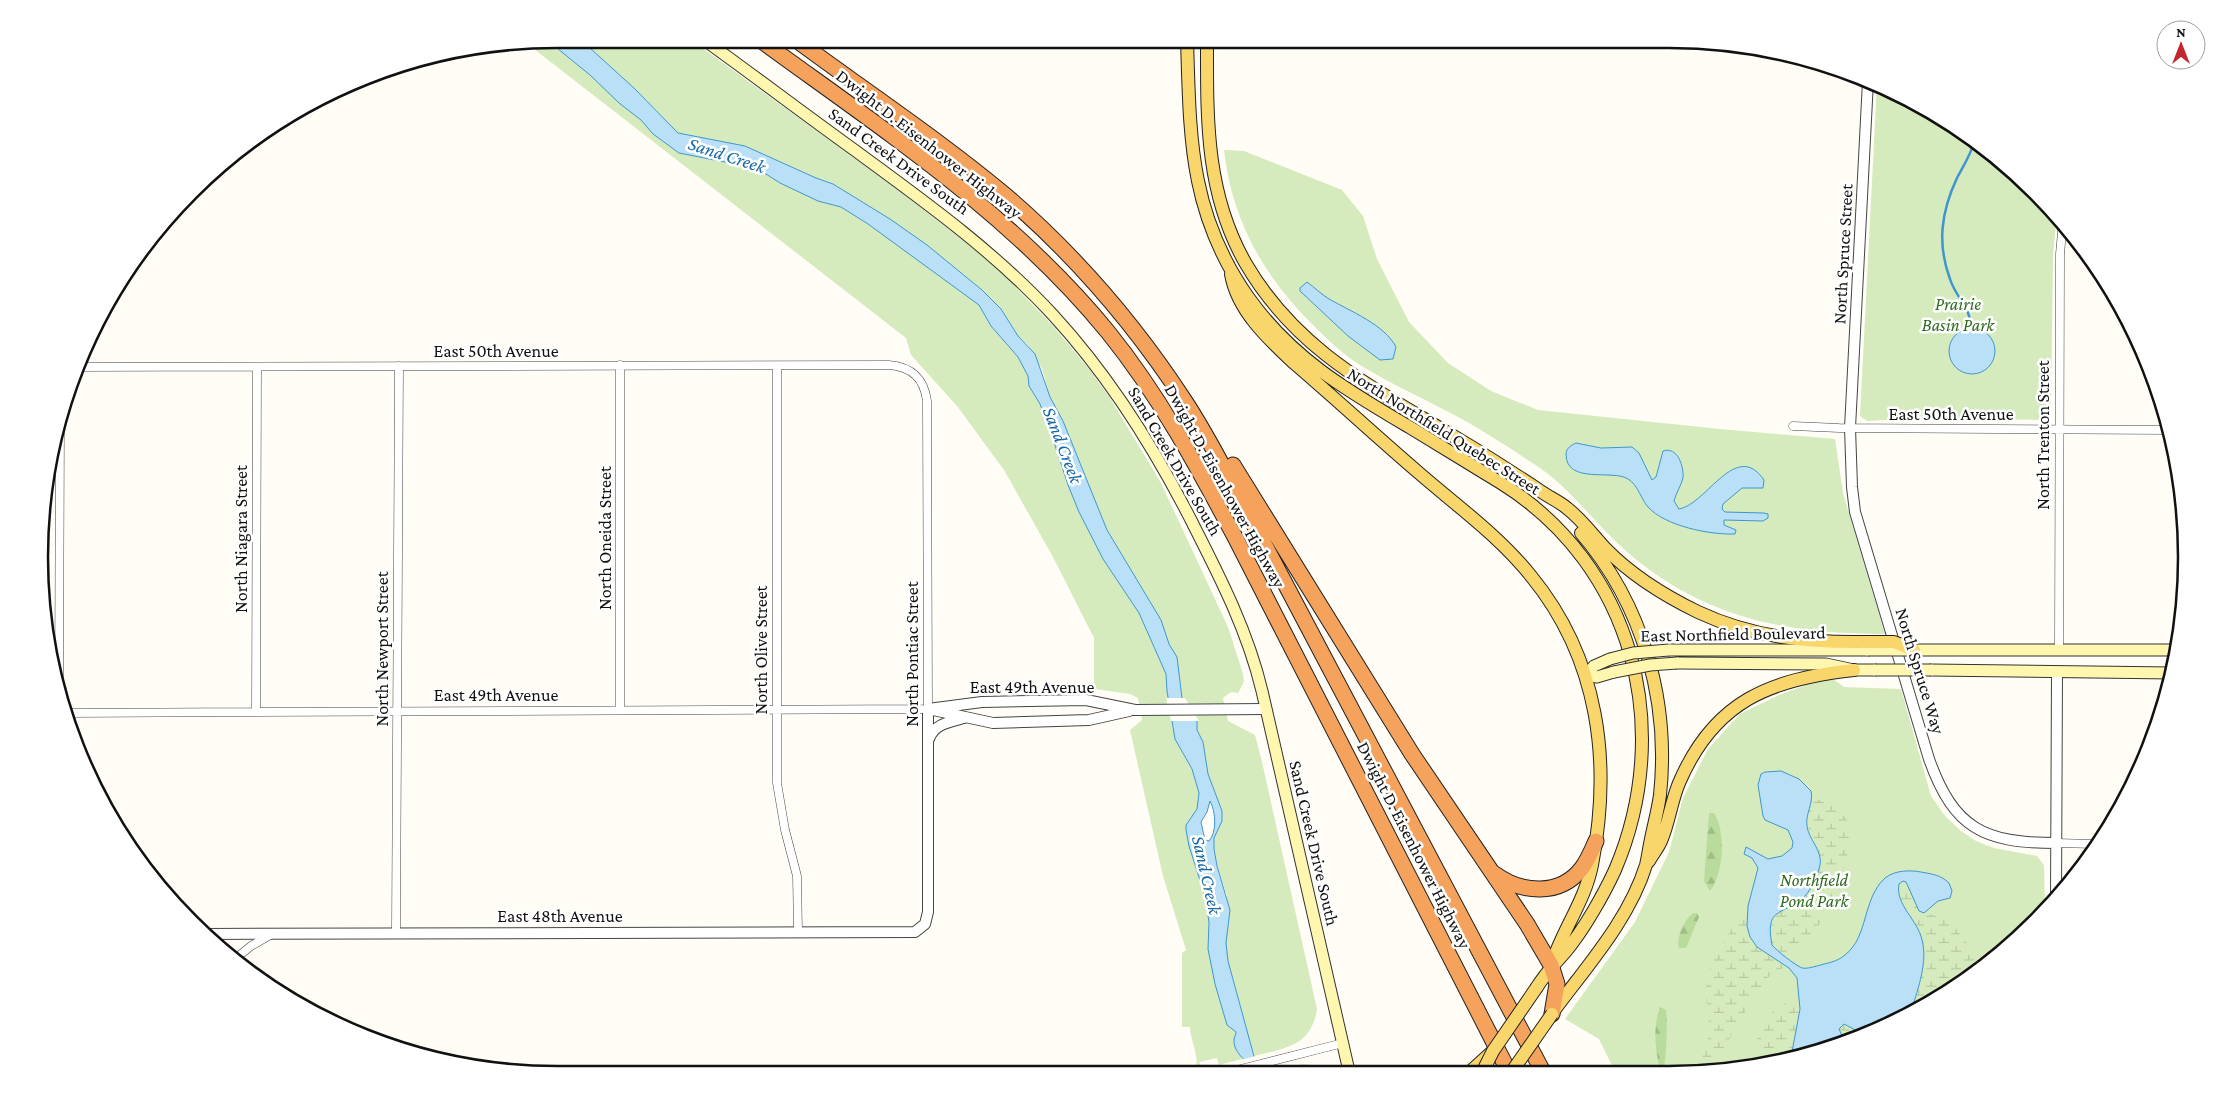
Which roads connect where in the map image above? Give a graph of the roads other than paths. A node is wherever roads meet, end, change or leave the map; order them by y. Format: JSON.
{"nodes":[{"id":1,"x":716,"y":48,"type":"edge"},
{"id":2,"x":771,"y":48,"type":"edge"},
{"id":3,"x":807,"y":48,"type":"edge"},
{"id":4,"x":1187,"y":48,"type":"edge"},
{"id":5,"x":1207,"y":48,"type":"edge"},
{"id":6,"x":1868,"y":88,"type":"edge"},
{"id":7,"x":2062,"y":233,"type":"edge"},
{"id":8,"x":1229,"y":267,"type":"junction"},
{"id":9,"x":257,"y":366,"type":"junction"},
{"id":10,"x":399,"y":366,"type":"junction"},
{"id":11,"x":620,"y":366,"type":"junction"},
{"id":12,"x":777,"y":366,"type":"junction"},
{"id":13,"x":84,"y":367,"type":"edge"},
{"id":14,"x":916,"y":374,"type":"joint"},
{"id":15,"x":1187,"y":404,"type":"junction"},
{"id":16,"x":1793,"y":426,"type":"dead end"},
{"id":17,"x":1850,"y":428,"type":"junction"},
{"id":18,"x":2058,"y":429,"type":"junction"},
{"id":19,"x":2162,"y":430,"type":"edge"},
{"id":20,"x":60,"y":445,"type":"edge"},
{"id":21,"x":1539,"y":491,"type":"junction"},
{"id":22,"x":1867,"y":646,"type":"junction"},
{"id":23,"x":2059,"y":649,"type":"junction"},
{"id":24,"x":1920,"y":650,"type":"joint"},
{"id":25,"x":2170,"y":650,"type":"edge"},
{"id":26,"x":59,"y":664,"type":"edge"},
{"id":27,"x":1854,"y":670,"type":"junction"},
{"id":28,"x":2057,"y":672,"type":"junction"},
{"id":29,"x":2165,"y":673,"type":"edge"},
{"id":30,"x":1586,"y":675,"type":"junction"},
{"id":31,"x":928,"y":709,"type":"junction"},
{"id":32,"x":1266,"y":709,"type":"junction"},
{"id":33,"x":620,"y":710,"type":"junction"},
{"id":34,"x":776,"y":710,"type":"junction"},
{"id":35,"x":1135,"y":710,"type":"junction"},
{"id":36,"x":256,"y":712,"type":"junction"},
{"id":37,"x":396,"y":712,"type":"junction"},
{"id":38,"x":73,"y":713,"type":"edge"},
{"id":39,"x":965,"y":718,"type":"junction"},
{"id":40,"x":928,"y":742,"type":"junction"},
{"id":41,"x":1596,"y":841,"type":"junction"},
{"id":42,"x":2056,"y":843,"type":"junction"},
{"id":43,"x":2089,"y":844,"type":"edge"},
{"id":44,"x":1646,"y":865,"type":"junction"},
{"id":45,"x":1490,"y":870,"type":"junction"},
{"id":46,"x":2056,"y":887,"type":"edge"},
{"id":47,"x":396,"y":932,"type":"junction"},
{"id":48,"x":798,"y":932,"type":"junction"},
{"id":49,"x":915,"y":932,"type":"joint"},
{"id":50,"x":273,"y":933,"type":"junction"},
{"id":51,"x":216,"y":934,"type":"edge"},
{"id":52,"x":240,"y":955,"type":"edge"},
{"id":53,"x":1551,"y":965,"type":"junction"},
{"id":54,"x":1552,"y":1014,"type":"junction"},
{"id":55,"x":1343,"y":1043,"type":"junction"},
{"id":56,"x":1252,"y":1066,"type":"edge"},
{"id":57,"x":1348,"y":1066,"type":"edge"},
{"id":58,"x":1480,"y":1066,"type":"edge"},
{"id":59,"x":1506,"y":1066,"type":"edge"},
{"id":60,"x":1516,"y":1066,"type":"edge"},
{"id":61,"x":1540,"y":1066,"type":"edge"}],
"edges":[{"from":1,"to":32,"type":"main road","name":"Sand Creek Drive South"},
{"from":2,"to":59,"type":"highway","name":"Dwight D. Eisenhower Highway"},
{"from":3,"to":15,"type":"highway","name":"Dwight D. Eisenhower Highway"},
{"from":4,"to":8,"type":"main road"},
{"from":5,"to":21,"type":"main road"},
{"from":6,"to":17,"type":"street","name":"North Spruce Street"},
{"from":7,"to":18,"type":"street","name":"North Trenton Street"},
{"from":8,"to":30,"type":"main road"},
{"from":8,"to":53,"type":"main road","name":"North Northfield Quebec Street"},
{"from":9,"to":10,"type":"street","name":"East 50th Avenue"},
{"from":9,"to":13,"type":"street","name":"East 50th Avenue"},
{"from":9,"to":36,"type":"street","name":"North Niagara Street"},
{"from":10,"to":11,"type":"street","name":"East 50th Avenue"},
{"from":10,"to":37,"type":"street","name":"North Newport Street"},
{"from":11,"to":12,"type":"street","name":"East 50th Avenue"},
{"from":11,"to":33,"type":"street","name":"North Oneida Street"},
{"from":12,"to":14,"type":"street","name":"East 50th Avenue"},
{"from":12,"to":34,"type":"street","name":"North Olive Street"},
{"from":14,"to":31,"type":"street","name":"North Pontiac Street"},
{"from":15,"to":45,"type":"highway"},
{"from":15,"to":61,"type":"highway","name":"Dwight D. Eisenhower Highway"},
{"from":16,"to":17,"type":"street","name":"East 50th Avenue"},
{"from":17,"to":18,"type":"street","name":"East 50th Avenue"},
{"from":17,"to":42,"type":"street","name":"North Spruce Way"},
{"from":18,"to":19,"type":"street","name":"East 50th Avenue"},
{"from":18,"to":23,"type":"street","name":"North Trenton Street"},
{"from":20,"to":26,"type":"street"},
{"from":21,"to":22,"type":"main road"},
{"from":21,"to":44,"type":"main road","name":"North Northfield Quebec Street"},
{"from":22,"to":24,"type":"main road","bridge":true},
{"from":22,"to":30,"type":"main road","name":"East Northfield Boulevard","bridge":true},
{"from":23,"to":24,"type":"main road"},
{"from":23,"to":25,"type":"main road"},
{"from":27,"to":28,"type":"main road","name":"East Northfield Boulevard","bridge":true},
{"from":27,"to":30,"type":"main road","name":"East Northfield Boulevard","bridge":true},
{"from":27,"to":44,"type":"main road"},
{"from":28,"to":29,"type":"main road","name":"East Northfield Boulevard"},
{"from":28,"to":42,"type":"street"},
{"from":30,"to":41,"type":"main road"},
{"from":31,"to":34,"type":"street","name":"East 49th Avenue"},
{"from":31,"to":35,"type":"street","name":"East 49th Avenue"},
{"from":31,"to":39,"type":"street","name":"East 49th Avenue"},
{"from":31,"to":40,"type":"street","name":"North Pontiac Street"},
{"from":32,"to":35,"type":"street","name":"East 49th Avenue"},
{"from":32,"to":55,"type":"main road","name":"Sand Creek Drive South"},
{"from":33,"to":34,"type":"street","name":"East 49th Avenue"},
{"from":33,"to":37,"type":"street","name":"East 49th Avenue"},
{"from":34,"to":48,"type":"street","name":"North Olive Street"},
{"from":35,"to":39,"type":"street","name":"East 49th Avenue"},
{"from":36,"to":37,"type":"street","name":"East 49th Avenue"},
{"from":36,"to":38,"type":"street","name":"East 49th Avenue"},
{"from":37,"to":47,"type":"street","name":"North Newport Street"},
{"from":39,"to":40,"type":"street"},
{"from":40,"to":49,"type":"street","name":"North Pontiac Street"},
{"from":41,"to":45,"type":"highway"},
{"from":41,"to":53,"type":"main road"},
{"from":42,"to":43,"type":"street"},
{"from":42,"to":46,"type":"street"},
{"from":44,"to":54,"type":"main road","name":"North Northfield Quebec Street"},
{"from":45,"to":53,"type":"highway"},
{"from":47,"to":48,"type":"street","name":"East 48th Avenue"},
{"from":47,"to":50,"type":"street","name":"East 48th Avenue"},
{"from":48,"to":49,"type":"street","name":"East 48th Avenue"},
{"from":50,"to":51,"type":"street","name":"East 48th Avenue"},
{"from":50,"to":52,"type":"street"},
{"from":53,"to":54,"type":"highway"},
{"from":53,"to":58,"type":"main road","name":"North Northfield Quebec Street","bridge":true},
{"from":54,"to":60,"type":"main road","name":"North Northfield Quebec Street","bridge":true},
{"from":55,"to":56,"type":"street"},
{"from":55,"to":57,"type":"main road","name":"Sand Creek Drive South"}]}
